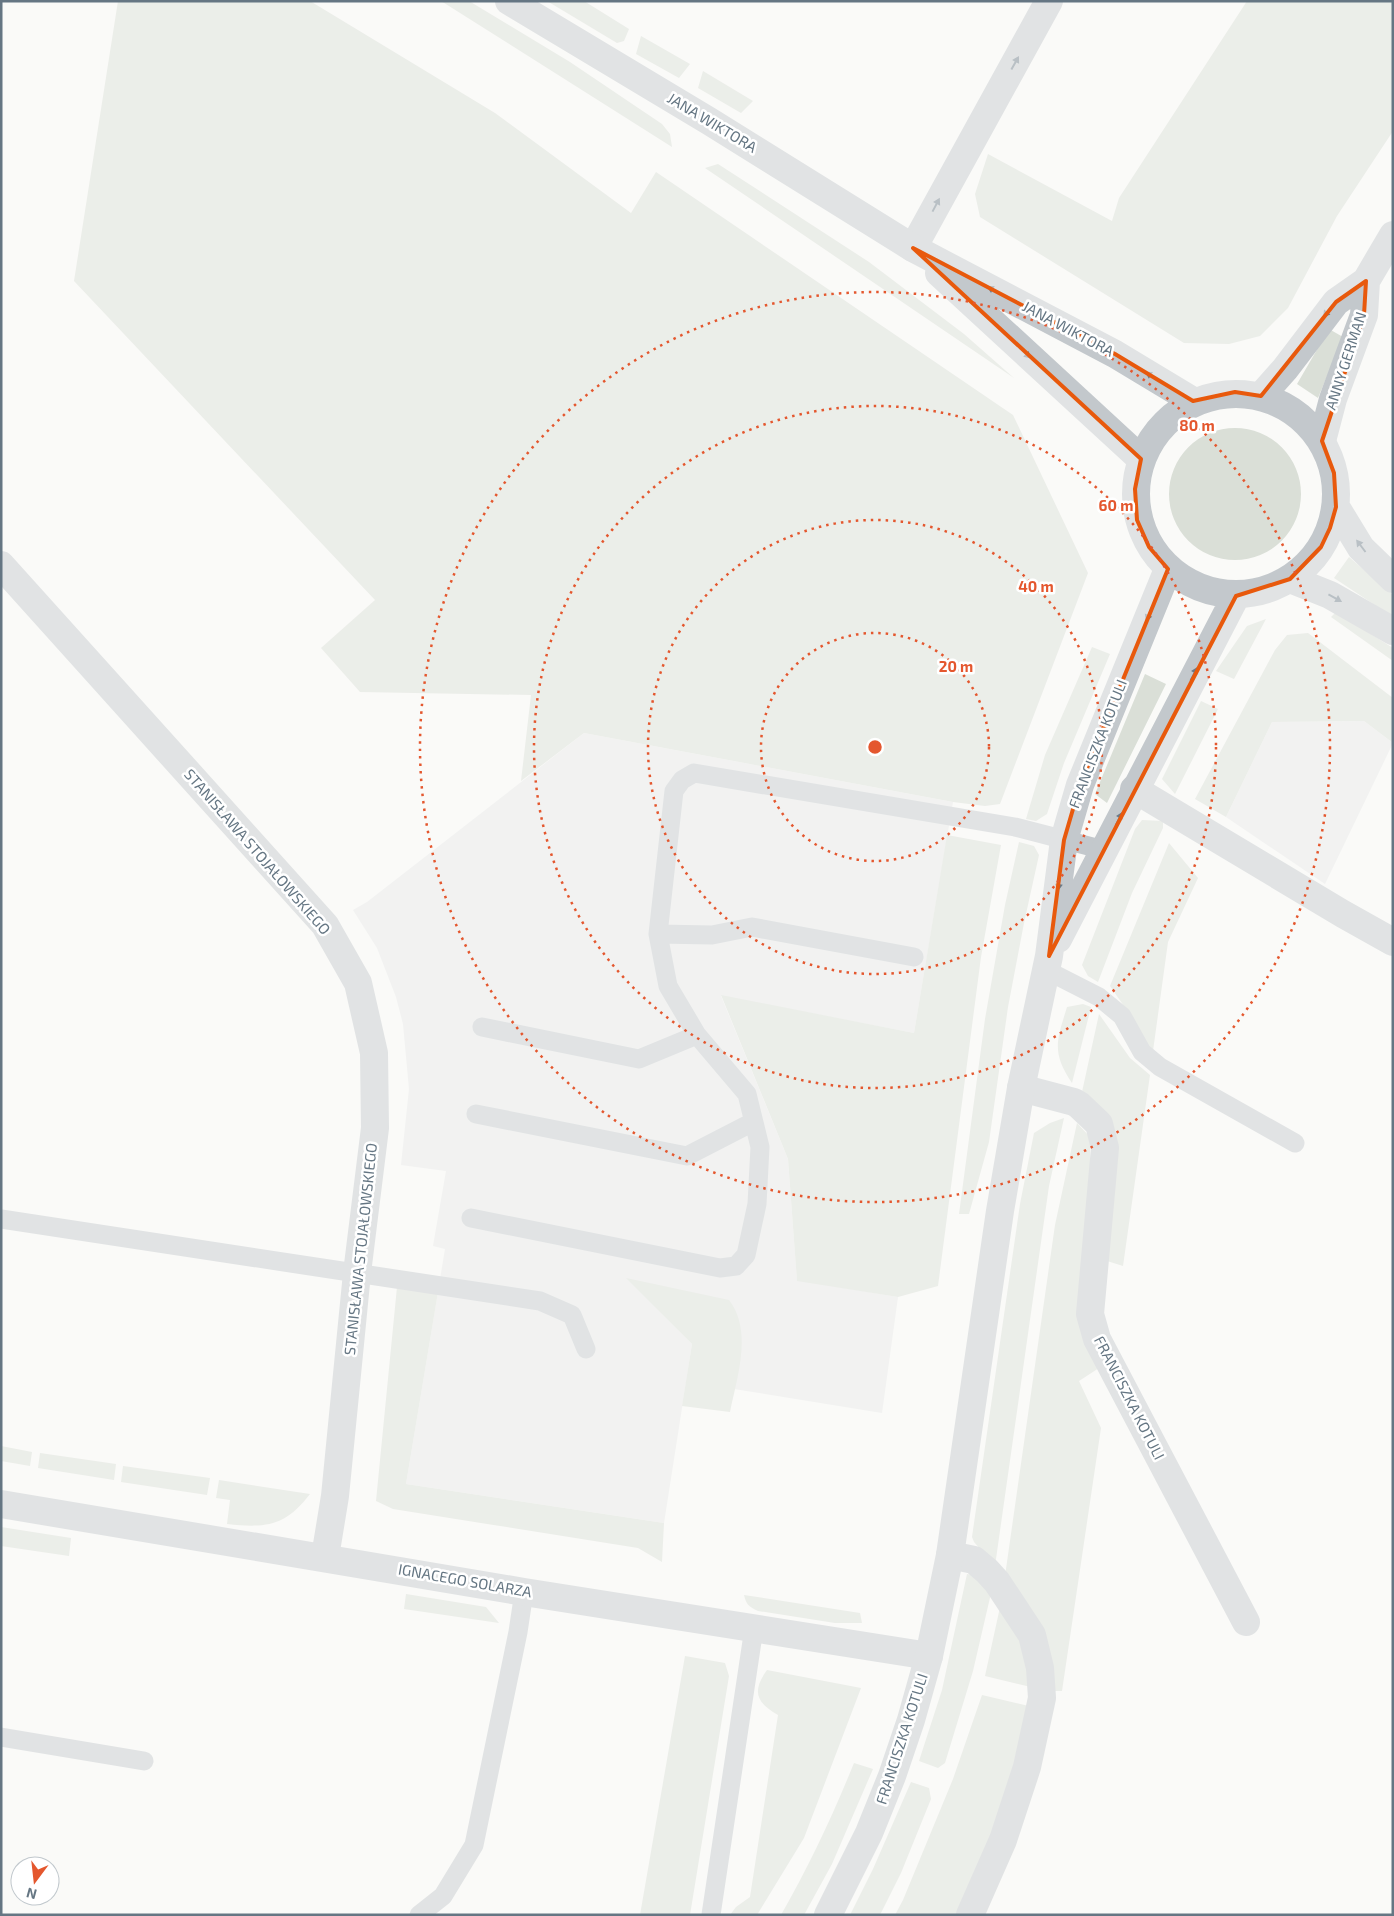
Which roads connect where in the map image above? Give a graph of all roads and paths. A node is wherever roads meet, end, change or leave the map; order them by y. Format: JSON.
{"nodes":[{"id":1,"x":509,"y":1,"type":"edge"},
{"id":2,"x":1049,"y":1,"type":"edge"},
{"id":3,"x":1393,"y":235,"type":"edge"},
{"id":4,"x":913,"y":248,"type":"junction"},
{"id":5,"x":1366,"y":281,"type":"junction"},
{"id":6,"x":1262,"y":396,"type":"junction"},
{"id":7,"x":1193,"y":402,"type":"junction"},
{"id":8,"x":1322,"y":441,"type":"junction"},
{"id":9,"x":1141,"y":459,"type":"junction"},
{"id":10,"x":1336,"y":507,"type":"junction"},
{"id":11,"x":1,"y":565,"type":"edge"},
{"id":12,"x":1168,"y":569,"type":"junction"},
{"id":13,"x":1290,"y":579,"type":"junction"},
{"id":14,"x":1393,"y":579,"type":"edge"},
{"id":15,"x":1236,"y":596,"type":"junction"},
{"id":16,"x":1393,"y":631,"type":"edge"},
{"id":17,"x":1134,"y":789,"type":"junction"},
{"id":18,"x":1064,"y":840,"type":"junction"},
{"id":19,"x":1104,"y":850,"type":"junction"},
{"id":20,"x":658,"y":934,"type":"junction"},
{"id":21,"x":1393,"y":942,"type":"edge"},
{"id":22,"x":914,"y":957,"type":"dead end"},
{"id":23,"x":1048,"y":963,"type":"junction"},
{"id":24,"x":482,"y":1027,"type":"dead end"},
{"id":25,"x":697,"y":1035,"type":"junction"},
{"id":26,"x":1021,"y":1088,"type":"junction"},
{"id":27,"x":476,"y":1114,"type":"dead end"},
{"id":28,"x":753,"y":1122,"type":"junction"},
{"id":29,"x":1295,"y":1143,"type":"dead end"},
{"id":30,"x":471,"y":1218,"type":"dead end"},
{"id":31,"x":1,"y":1219,"type":"edge"},
{"id":32,"x":357,"y":1273,"type":"junction"},
{"id":33,"x":586,"y":1349,"type":"dead end"},
{"id":34,"x":1,"y":1504,"type":"edge"},
{"id":35,"x":950,"y":1555,"type":"junction"},
{"id":36,"x":324,"y":1557,"type":"junction"},
{"id":37,"x":524,"y":1592,"type":"junction"},
{"id":38,"x":1246,"y":1622,"type":"dead end"},
{"id":39,"x":754,"y":1628,"type":"junction"},
{"id":40,"x":929,"y":1656,"type":"junction"},
{"id":41,"x":1,"y":1737,"type":"edge"},
{"id":42,"x":144,"y":1760,"type":"dead end"},
{"id":43,"x":419,"y":1915,"type":"edge"},
{"id":44,"x":711,"y":1915,"type":"edge"},
{"id":45,"x":828,"y":1915,"type":"edge"},
{"id":46,"x":970,"y":1915,"type":"edge"}],
"edges":[{"from":1,"to":4,"type":"street","name":"JANA WIKTORA"},
{"from":4,"to":2,"type":"street","one_way":true},
{"from":3,"to":5,"type":"street","name":"ANNY GERMAN"},
{"from":7,"to":4,"type":"street","name":"JANA WIKTORA","one_way":true},
{"from":4,"to":9,"type":"street","name":"JANA WIKTORA","one_way":true},
{"from":5,"to":6,"type":"street","name":"ANNY GERMAN","one_way":true},
{"from":5,"to":8,"type":"street","name":"ANNY GERMAN"},
{"from":6,"to":7,"type":"street"},
{"from":6,"to":8,"type":"street"},
{"from":7,"to":9,"type":"street"},
{"from":8,"to":10,"type":"street"},
{"from":9,"to":12,"type":"street"},
{"from":10,"to":13,"type":"street"},
{"from":14,"to":10,"type":"street","one_way":true},
{"from":11,"to":32,"type":"street","name":"STANISŁAWA STOJAŁOWSKIEGO"},
{"from":12,"to":15,"type":"street"},
{"from":12,"to":18,"type":"street","name":"FRANCISZKA KOTULI","one_way":true},
{"from":13,"to":15,"type":"street"},
{"from":13,"to":16,"type":"street","one_way":true},
{"from":17,"to":15,"type":"street","name":"FRANCISZKA KOTULI","one_way":true},
{"from":19,"to":17,"type":"street","name":"FRANCISZKA KOTULI","one_way":true},
{"from":17,"to":21,"type":"street"},
{"from":18,"to":19,"type":"lane"},
{"from":18,"to":20,"type":"lane"},
{"from":18,"to":23,"type":"street","name":"FRANCISZKA KOTULI","one_way":true},
{"from":19,"to":23,"type":"street","name":"FRANCISZKA KOTULI"},
{"from":20,"to":22,"type":"lane"},
{"from":20,"to":25,"type":"lane"},
{"from":23,"to":26,"type":"street","name":"FRANCISZKA KOTULI"},
{"from":23,"to":29,"type":"lane"},
{"from":24,"to":25,"type":"lane"},
{"from":25,"to":28,"type":"lane"},
{"from":26,"to":35,"type":"street","name":"FRANCISZKA KOTULI"},
{"from":26,"to":38,"type":"street","name":"FRANCISZKA KOTULI"},
{"from":27,"to":28,"type":"lane"},
{"from":28,"to":30,"type":"lane"},
{"from":31,"to":32,"type":"lane"},
{"from":32,"to":33,"type":"lane"},
{"from":32,"to":36,"type":"street","name":"STANISŁAWA STOJAŁOWSKIEGO"},
{"from":34,"to":36,"type":"street","name":"IGNACEGO SOLARZA"},
{"from":35,"to":40,"type":"street","name":"FRANCISZKA KOTULI"},
{"from":35,"to":46,"type":"street"},
{"from":36,"to":37,"type":"street","name":"IGNACEGO SOLARZA"},
{"from":37,"to":39,"type":"street","name":"IGNACEGO SOLARZA"},
{"from":37,"to":43,"type":"lane"},
{"from":39,"to":40,"type":"street","name":"IGNACEGO SOLARZA"},
{"from":39,"to":44,"type":"lane"},
{"from":40,"to":45,"type":"street","name":"FRANCISZKA KOTULI"},
{"from":41,"to":42,"type":"lane"}]}
